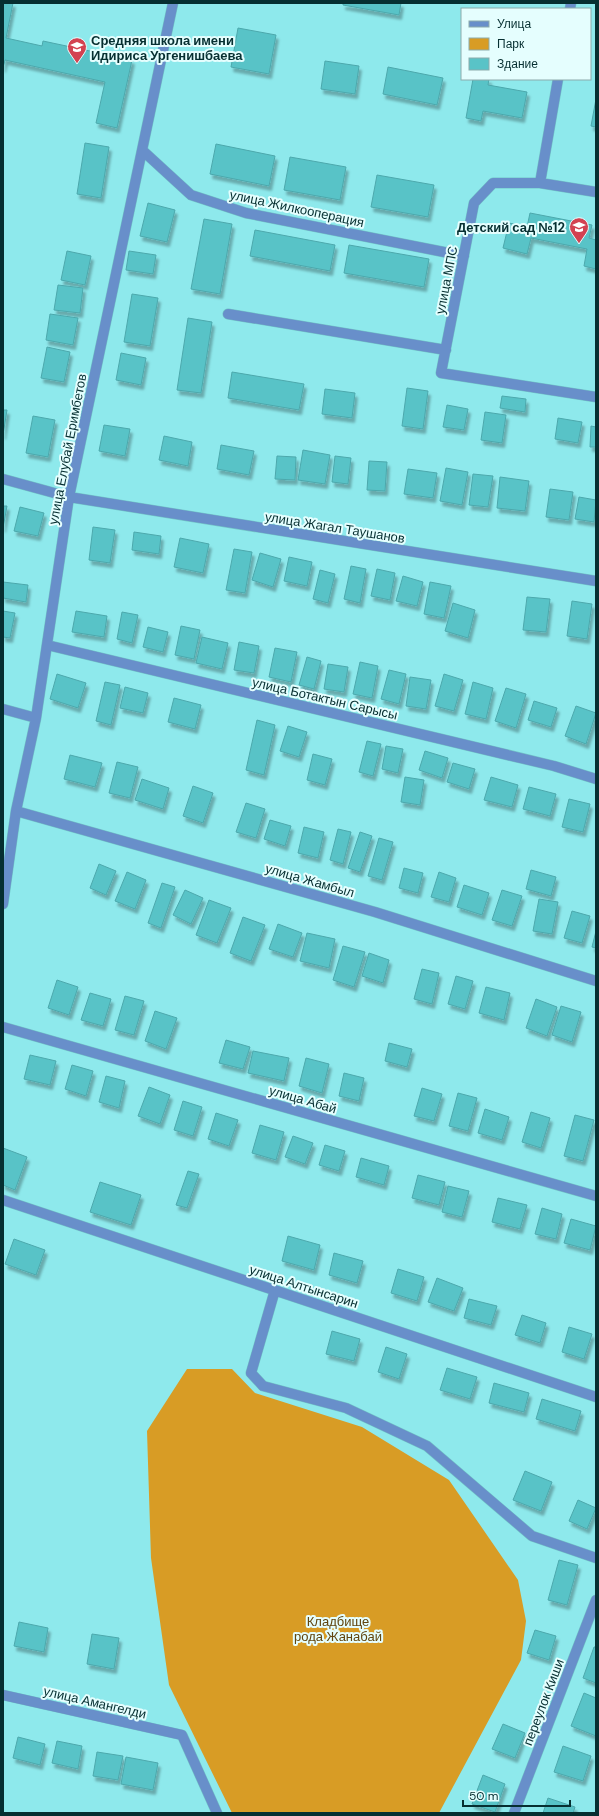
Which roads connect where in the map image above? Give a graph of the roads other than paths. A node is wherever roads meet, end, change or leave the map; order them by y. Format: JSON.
{"nodes":[{"id":1,"x":173,"y":3,"type":"edge"},
{"id":2,"x":558,"y":80,"type":"edge"},
{"id":3,"x":142,"y":150,"type":"junction"},
{"id":4,"x":540,"y":183,"type":"junction"},
{"id":5,"x":596,"y":192,"type":"edge"},
{"id":6,"x":464,"y":256,"type":"junction"},
{"id":7,"x":228,"y":314,"type":"dead end"},
{"id":8,"x":446,"y":350,"type":"junction"},
{"id":9,"x":596,"y":397,"type":"edge"},
{"id":10,"x":3,"y":479,"type":"edge"},
{"id":11,"x":69,"y":497,"type":"junction"},
{"id":12,"x":596,"y":582,"type":"edge"},
{"id":13,"x":47,"y":645,"type":"junction"},
{"id":14,"x":3,"y":709,"type":"edge"},
{"id":15,"x":36,"y":718,"type":"junction"},
{"id":16,"x":596,"y":779,"type":"edge"},
{"id":17,"x":16,"y":811,"type":"junction"},
{"id":18,"x":4,"y":883,"type":"edge"},
{"id":19,"x":3,"y":904,"type":"edge"},
{"id":20,"x":596,"y":981,"type":"edge"},
{"id":21,"x":3,"y":1027,"type":"edge"},
{"id":22,"x":596,"y":1196,"type":"edge"},
{"id":23,"x":3,"y":1200,"type":"edge"},
{"id":24,"x":275,"y":1290,"type":"junction"},
{"id":25,"x":596,"y":1397,"type":"edge"},
{"id":26,"x":596,"y":1558,"type":"edge"},
{"id":27,"x":596,"y":1600,"type":"edge"},
{"id":28,"x":3,"y":1695,"type":"edge"},
{"id":29,"x":217,"y":1813,"type":"edge"},
{"id":30,"x":514,"y":1813,"type":"edge"}],
"edges":[{"from":1,"to":3,"type":"street","name":"улица Елубай Еримбетов"},
{"from":2,"to":4,"type":"street"},
{"from":3,"to":6,"type":"street","name":"улица Жилкооперация"},
{"from":3,"to":11,"type":"street","name":"улица Елубай Еримбетов"},
{"from":4,"to":5,"type":"street","name":"улица МПС"},
{"from":4,"to":6,"type":"street","name":"улица МПС"},
{"from":6,"to":8,"type":"street","name":"улица МПС"},
{"from":7,"to":8,"type":"street"},
{"from":8,"to":9,"type":"street","name":"улица МПС"},
{"from":10,"to":11,"type":"street","name":"улица Жагал Таушанов"},
{"from":11,"to":12,"type":"street","name":"улица Жагал Таушанов"},
{"from":11,"to":13,"type":"street","name":"улица Елубай Еримбетов"},
{"from":13,"to":15,"type":"street","name":"улица Елубай Еримбетов"},
{"from":13,"to":16,"type":"street","name":"улица Ботактын Сарысы"},
{"from":14,"to":15,"type":"street"},
{"from":15,"to":17,"type":"street","name":"улица Елубай Еримбетов"},
{"from":17,"to":18,"type":"street","name":"улица Елубай Еримбетов"},
{"from":17,"to":20,"type":"street","name":"улица Жамбыл"},
{"from":18,"to":19,"type":"street","name":"улица Елубай Еримбетов"},
{"from":21,"to":22,"type":"street","name":"улица Абай"},
{"from":23,"to":24,"type":"street","name":"улица Алтынсарин"},
{"from":24,"to":25,"type":"street","name":"улица Алтынсарин"},
{"from":24,"to":26,"type":"street"},
{"from":27,"to":30,"type":"street","name":"переулок Киши"},
{"from":28,"to":29,"type":"street","name":"улица Амангелди"}]}
